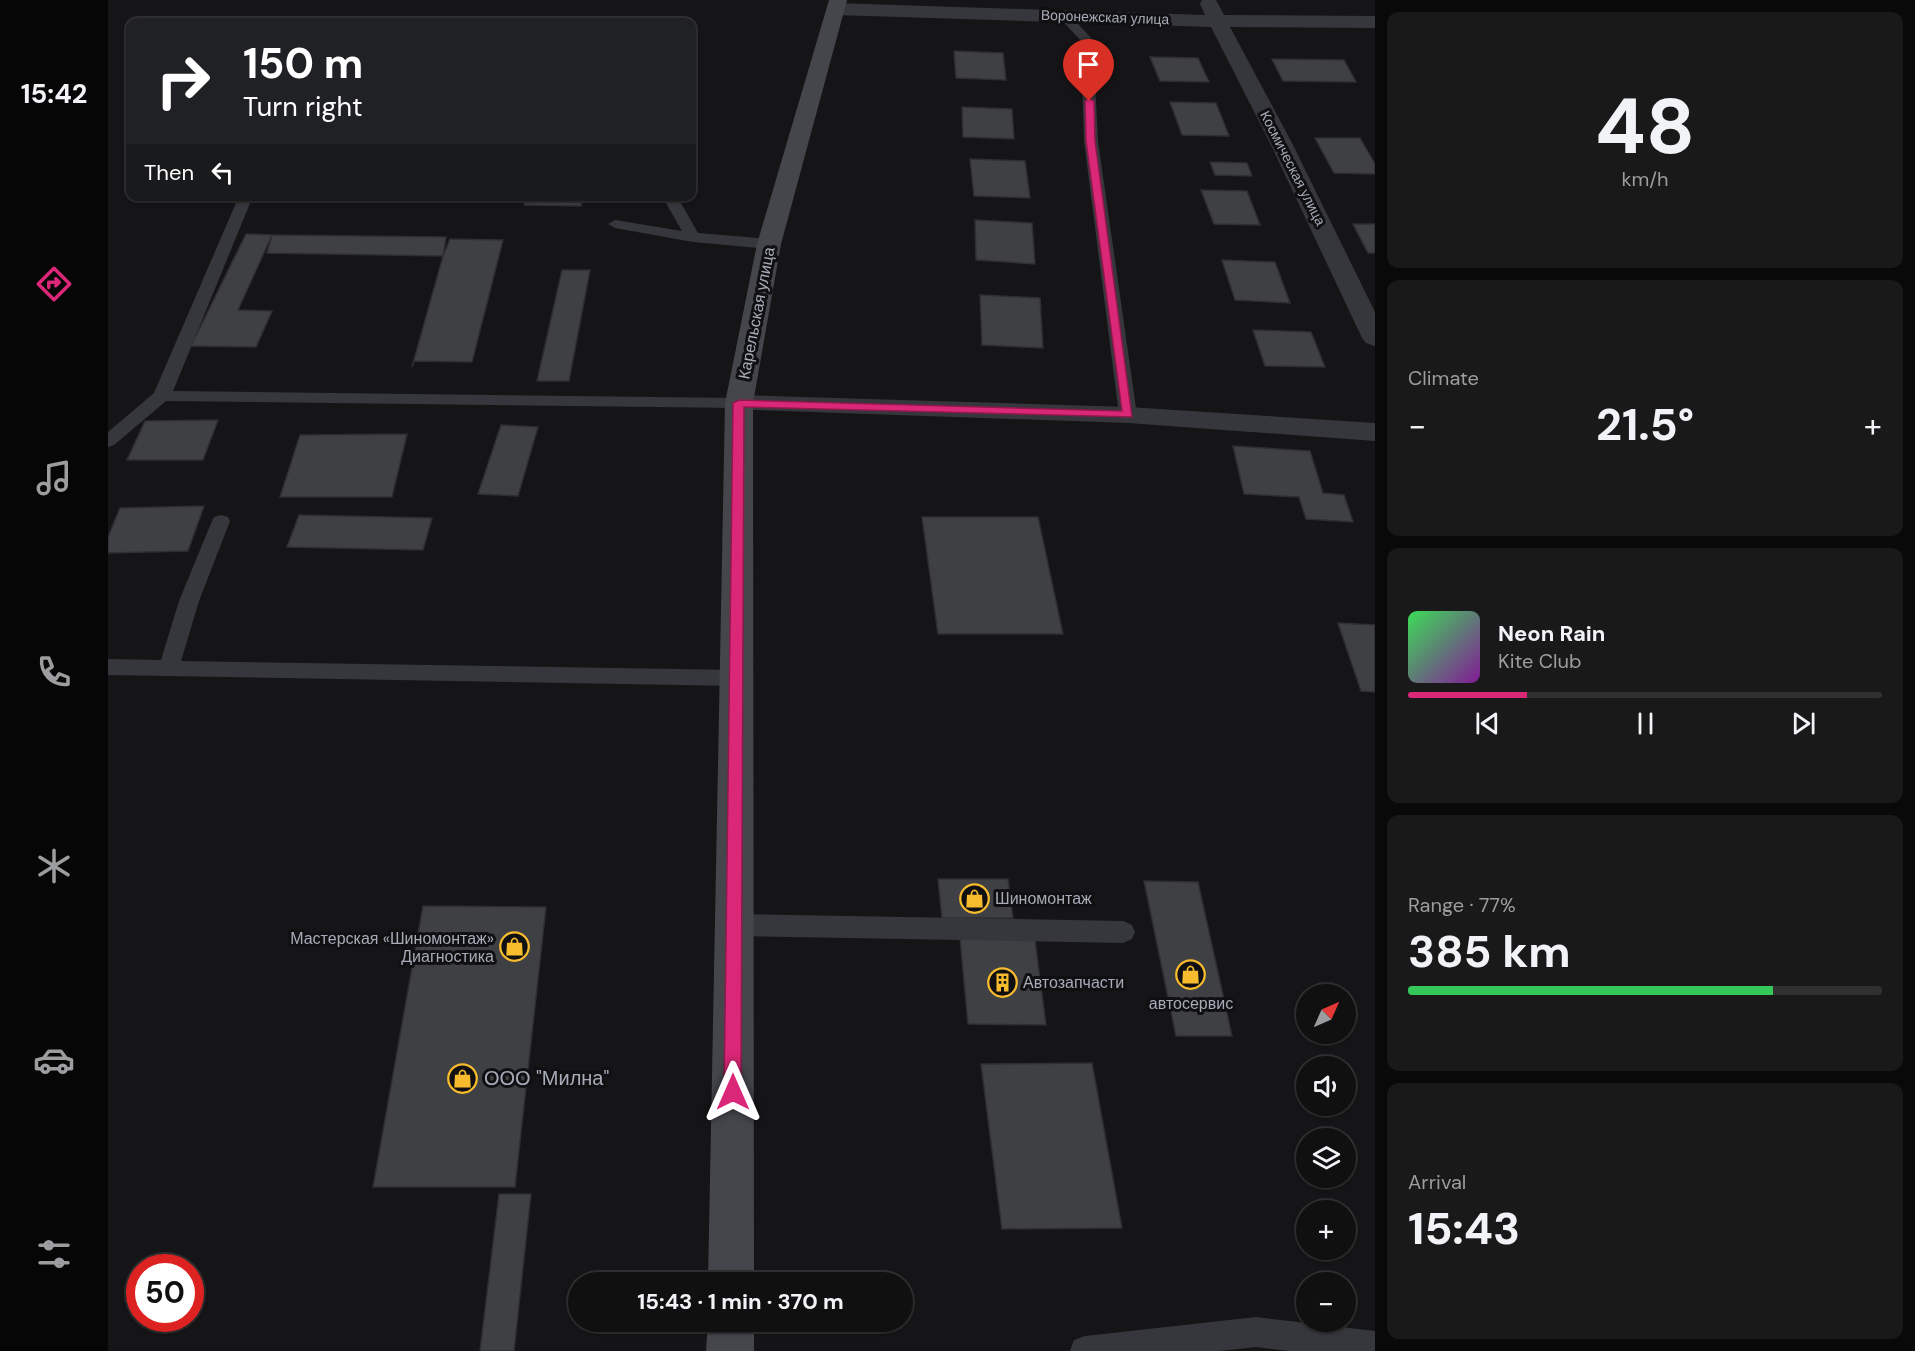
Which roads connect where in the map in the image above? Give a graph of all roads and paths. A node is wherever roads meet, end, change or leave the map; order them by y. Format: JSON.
{"nodes":[{"id":1,"x":1207,"y":0,"type":"edge"},
{"id":2,"x":837,"y":4,"type":"edge"},
{"id":3,"x":1064,"y":16,"type":"junction"},
{"id":4,"x":1218,"y":21,"type":"junction"},
{"id":5,"x":1375,"y":22,"type":"edge"},
{"id":6,"x":244,"y":201,"type":"edge"},
{"id":7,"x":672,"y":201,"type":"edge"},
{"id":8,"x":615,"y":224,"type":"dead end"},
{"id":9,"x":693,"y":237,"type":"junction"},
{"id":10,"x":769,"y":244,"type":"junction"},
{"id":11,"x":1364,"y":289,"type":"edge"},
{"id":12,"x":1375,"y":338,"type":"edge"},
{"id":13,"x":162,"y":396,"type":"junction"},
{"id":14,"x":739,"y":403,"type":"junction"},
{"id":15,"x":1128,"y":415,"type":"junction"},
{"id":16,"x":1374,"y":435,"type":"edge"},
{"id":17,"x":108,"y":441,"type":"edge"},
{"id":18,"x":220,"y":521,"type":"dead end"},
{"id":19,"x":108,"y":667,"type":"edge"},
{"id":20,"x":169,"y":667,"type":"junction"},
{"id":21,"x":737,"y":678,"type":"junction"},
{"id":22,"x":734,"y":925,"type":"junction"},
{"id":23,"x":1123,"y":932,"type":"dead end"},
{"id":24,"x":731,"y":1272,"type":"edge"},
{"id":25,"x":731,"y":1332,"type":"edge"},
{"id":26,"x":1375,"y":1346,"type":"edge"},
{"id":27,"x":730,"y":1351,"type":"edge"},
{"id":28,"x":1084,"y":1351,"type":"edge"}],
"edges":[{"from":1,"to":4,"type":"street","name":"Космическая улица"},
{"from":2,"to":3,"type":"street","name":"Воронежская улица"},
{"from":2,"to":10,"type":"main road","name":"Карельская улица"},
{"from":3,"to":4,"type":"street","name":"Воронежская улица"},
{"from":3,"to":15,"type":"lane"},
{"from":4,"to":5,"type":"street","name":"Воронежская улица"},
{"from":4,"to":11,"type":"street","name":"Космическая улица"},
{"from":6,"to":13,"type":"lane"},
{"from":7,"to":9,"type":"lane"},
{"from":8,"to":9,"type":"lane"},
{"from":9,"to":10,"type":"lane"},
{"from":10,"to":14,"type":"main road","name":"Карельская улица"},
{"from":11,"to":12,"type":"street","name":"Космическая улица"},
{"from":13,"to":14,"type":"lane"},
{"from":13,"to":17,"type":"lane"},
{"from":14,"to":15,"type":"street"},
{"from":14,"to":21,"type":"main road","name":"Карельская улица"},
{"from":15,"to":16,"type":"street"},
{"from":18,"to":20,"type":"lane"},
{"from":19,"to":20,"type":"lane"},
{"from":20,"to":21,"type":"lane"},
{"from":21,"to":22,"type":"main road","name":"Карельская улица"},
{"from":22,"to":23,"type":"lane"},
{"from":22,"to":24,"type":"main road","name":"Карельская улица"},
{"from":25,"to":27,"type":"main road"},
{"from":26,"to":28,"type":"lane"}]}
